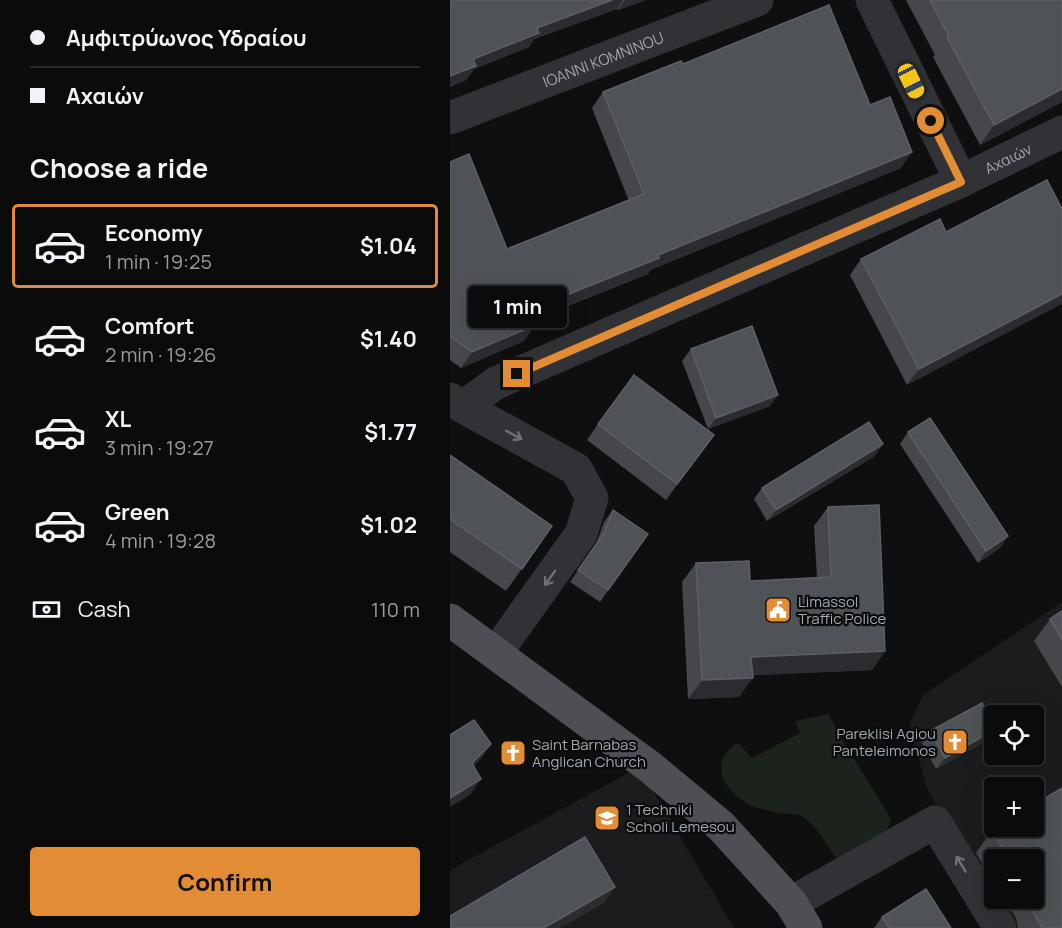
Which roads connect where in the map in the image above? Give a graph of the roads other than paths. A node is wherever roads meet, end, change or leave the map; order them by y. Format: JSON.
{"nodes":[{"id":1,"x":757,"y":0,"type":"edge"},
{"id":2,"x":872,"y":0,"type":"edge"},
{"id":3,"x":450,"y":118,"type":"edge"},
{"id":4,"x":1062,"y":132,"type":"edge"},
{"id":5,"x":961,"y":182,"type":"junction"},
{"id":6,"x":456,"y":403,"type":"edge"},
{"id":7,"x":450,"y":620,"type":"edge"},
{"id":8,"x":496,"y":653,"type":"junction"},
{"id":9,"x":798,"y":916,"type":"edge"},
{"id":10,"x":1000,"y":928,"type":"edge"}],
"edges":[{"from":1,"to":3,"type":"street","name":"IOANNI KOMNINOU"},
{"from":2,"to":5,"type":"street"},
{"from":4,"to":5,"type":"street","name":"Αχαιών"},
{"from":5,"to":6,"type":"street","name":"Αχαιών"},
{"from":6,"to":8,"type":"street","one_way":true},
{"from":7,"to":8,"type":"main road"},
{"from":8,"to":9,"type":"main road"},
{"from":10,"to":9,"type":"street","one_way":true}]}
